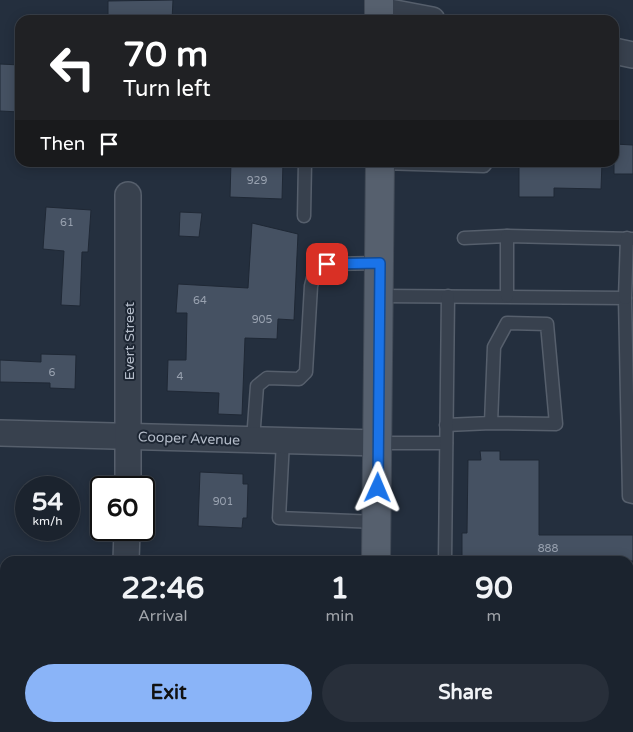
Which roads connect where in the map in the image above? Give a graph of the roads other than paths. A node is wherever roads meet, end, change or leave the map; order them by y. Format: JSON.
{"nodes":[{"id":1,"x":379,"y":10,"type":"edge"},
{"id":2,"x":405,"y":15,"type":"edge"},
{"id":3,"x":619,"y":53,"type":"edge"},
{"id":4,"x":633,"y":55,"type":"edge"},
{"id":5,"x":305,"y":167,"type":"edge"},
{"id":6,"x":380,"y":167,"type":"edge"},
{"id":7,"x":128,"y":195,"type":"dead end"},
{"id":8,"x":304,"y":216,"type":"dead end"},
{"id":9,"x":507,"y":236,"type":"junction"},
{"id":10,"x":464,"y":238,"type":"dead end"},
{"id":11,"x":630,"y":239,"type":"edge"},
{"id":12,"x":380,"y":263,"type":"junction"},
{"id":13,"x":380,"y":296,"type":"junction"},
{"id":14,"x":448,"y":296,"type":"junction"},
{"id":15,"x":507,"y":296,"type":"junction"},
{"id":16,"x":625,"y":298,"type":"junction"},
{"id":17,"x":491,"y":423,"type":"junction"},
{"id":18,"x":446,"y":425,"type":"junction"},
{"id":19,"x":0,"y":433,"type":"edge"},
{"id":20,"x":129,"y":436,"type":"junction"},
{"id":21,"x":253,"y":440,"type":"junction"},
{"id":22,"x":283,"y":441,"type":"junction"},
{"id":23,"x":378,"y":443,"type":"junction"},
{"id":24,"x":446,"y":444,"type":"junction"},
{"id":25,"x":128,"y":476,"type":"edge"},
{"id":26,"x":633,"y":497,"type":"edge"},
{"id":27,"x":377,"y":522,"type":"junction"},
{"id":28,"x":127,"y":541,"type":"edge"},
{"id":29,"x":126,"y":556,"type":"edge"},
{"id":30,"x":376,"y":556,"type":"edge"},
{"id":31,"x":445,"y":556,"type":"edge"}],
"edges":[{"from":1,"to":2,"type":"street"},
{"from":3,"to":4,"type":"street"},
{"from":5,"to":8,"type":"lane"},
{"from":6,"to":12,"type":"main road"},
{"from":7,"to":20,"type":"street","name":"Evert Street"},
{"from":9,"to":10,"type":"lane"},
{"from":9,"to":11,"type":"lane"},
{"from":9,"to":15,"type":"lane"},
{"from":11,"to":16,"type":"lane"},
{"from":12,"to":13,"type":"main road"},
{"from":12,"to":21,"type":"lane"},
{"from":13,"to":14,"type":"lane"},
{"from":13,"to":23,"type":"main road"},
{"from":14,"to":15,"type":"lane"},
{"from":14,"to":18,"type":"lane"},
{"from":15,"to":16,"type":"lane"},
{"from":16,"to":26,"type":"lane"},
{"from":17,"to":17,"type":"lane"},
{"from":17,"to":18,"type":"lane"},
{"from":18,"to":24,"type":"lane"},
{"from":19,"to":20,"type":"street","name":"Cooper Avenue"},
{"from":20,"to":21,"type":"street","name":"Cooper Avenue"},
{"from":20,"to":25,"type":"street","name":"Evert Street"},
{"from":21,"to":22,"type":"street","name":"Cooper Avenue"},
{"from":22,"to":23,"type":"street","name":"Cooper Avenue"},
{"from":22,"to":27,"type":"lane"},
{"from":23,"to":24,"type":"lane"},
{"from":23,"to":27,"type":"main road"},
{"from":24,"to":31,"type":"lane"},
{"from":27,"to":30,"type":"main road"},
{"from":28,"to":29,"type":"street"}]}
